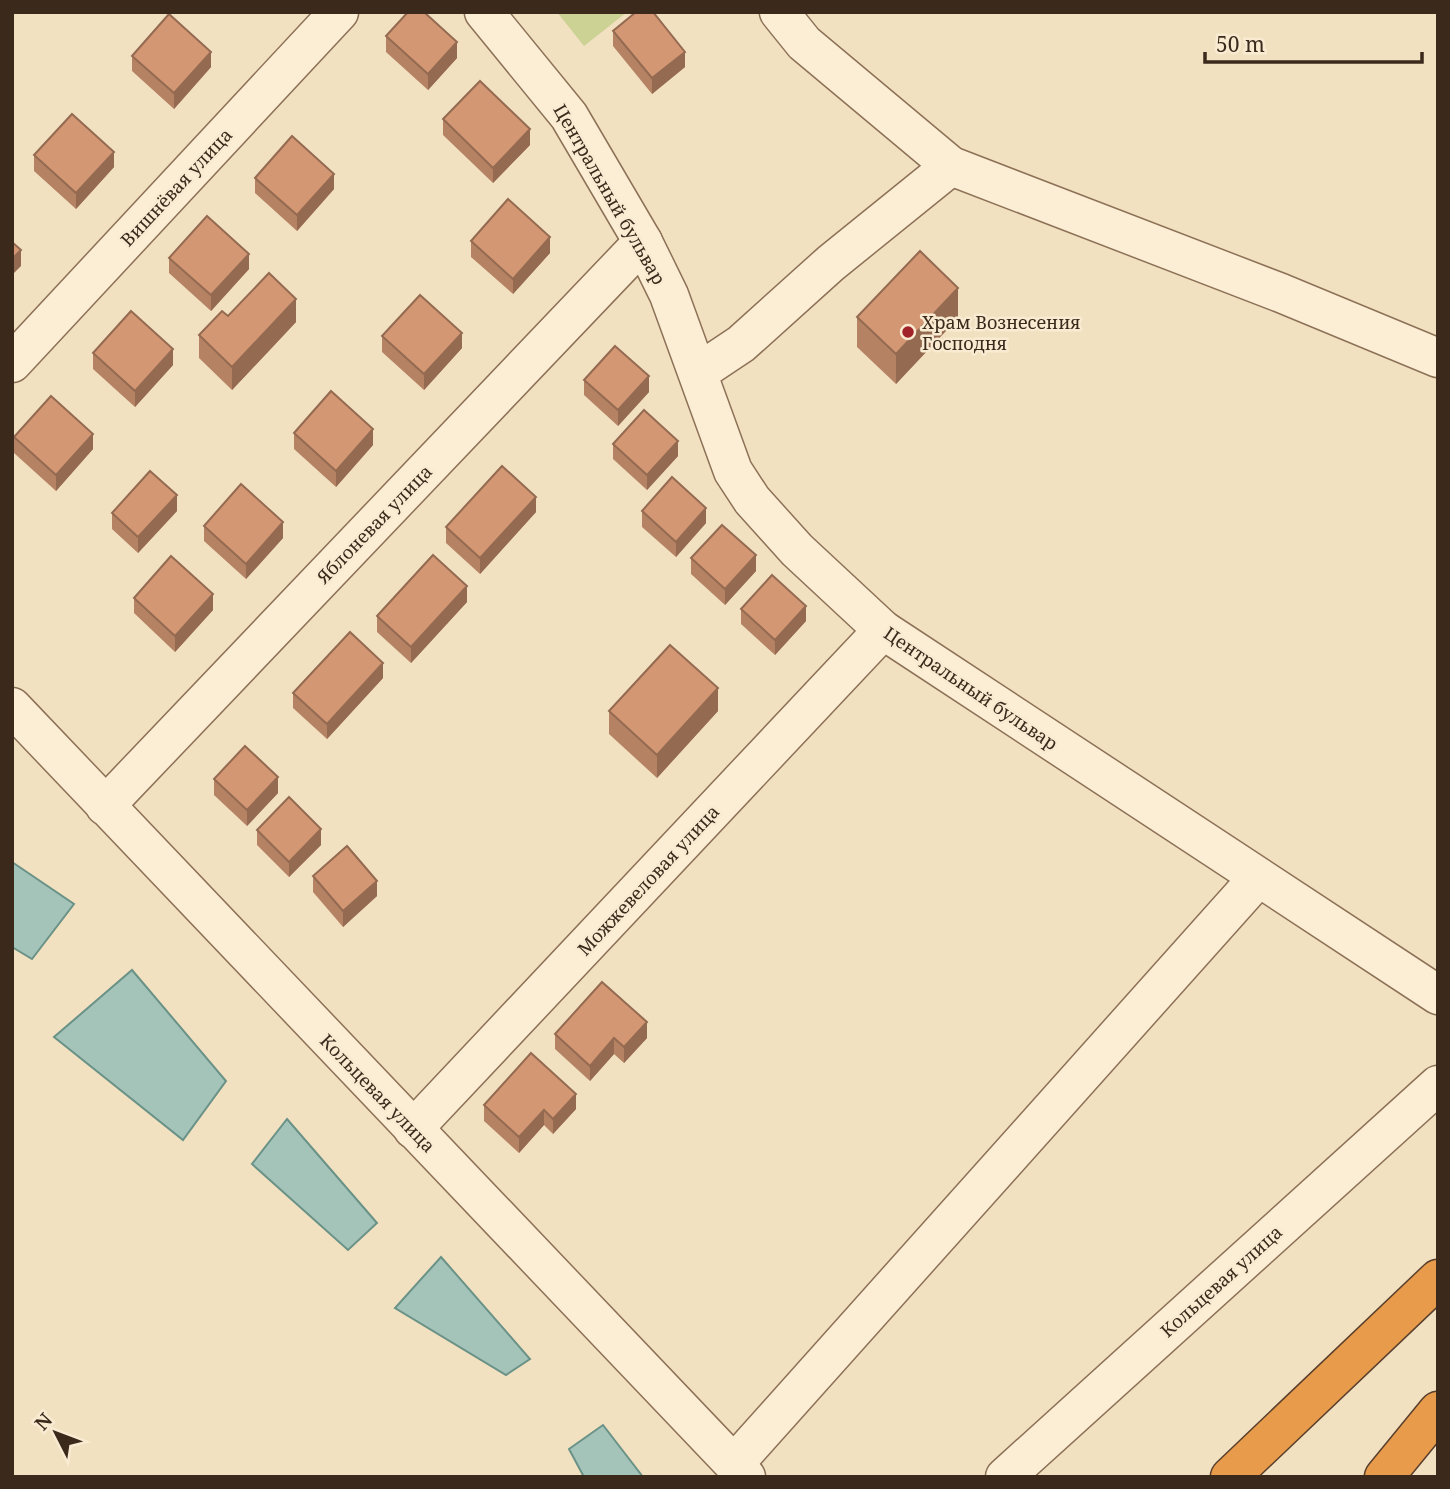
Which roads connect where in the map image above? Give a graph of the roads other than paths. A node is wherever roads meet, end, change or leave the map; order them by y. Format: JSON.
{"nodes":[{"id":1,"x":339,"y":12,"type":"edge"},
{"id":2,"x":484,"y":12,"type":"edge"},
{"id":3,"x":779,"y":12,"type":"edge"},
{"id":4,"x":951,"y":166,"type":"junction"},
{"id":5,"x":643,"y":242,"type":"junction"},
{"id":6,"x":1438,"y":358,"type":"edge"},
{"id":7,"x":12,"y":363,"type":"edge"},
{"id":8,"x":699,"y":372,"type":"junction"},
{"id":9,"x":883,"y":630,"type":"junction"},
{"id":10,"x":12,"y":708,"type":"edge"},
{"id":11,"x":105,"y":806,"type":"junction"},
{"id":12,"x":1258,"y":878,"type":"junction"},
{"id":13,"x":1438,"y":995,"type":"edge"},
{"id":14,"x":1438,"y":1085,"type":"edge"},
{"id":15,"x":413,"y":1129,"type":"junction"},
{"id":16,"x":1438,"y":1279,"type":"edge"},
{"id":17,"x":1438,"y":1411,"type":"edge"},
{"id":18,"x":740,"y":1470,"type":"edge"},
{"id":19,"x":1005,"y":1477,"type":"edge"},
{"id":20,"x":1230,"y":1477,"type":"edge"},
{"id":21,"x":1384,"y":1477,"type":"edge"}],
"edges":[{"from":1,"to":7,"type":"street","name":"Вишнёвая улица"},
{"from":2,"to":5,"type":"street","name":"Центральный бульвар"},
{"from":3,"to":4,"type":"street"},
{"from":4,"to":6,"type":"street"},
{"from":4,"to":8,"type":"street"},
{"from":5,"to":8,"type":"street","name":"Центральный бульвар"},
{"from":5,"to":11,"type":"street","name":"Яблоневая улица"},
{"from":8,"to":9,"type":"street","name":"Центральный бульвар"},
{"from":9,"to":12,"type":"street","name":"Центральный бульвар"},
{"from":9,"to":15,"type":"street","name":"Можжевеловая улица"},
{"from":10,"to":11,"type":"street","name":"Кольцевая улица"},
{"from":11,"to":15,"type":"street","name":"Кольцевая улица"},
{"from":12,"to":13,"type":"street","name":"Центральный бульвар"},
{"from":12,"to":18,"type":"street"},
{"from":14,"to":19,"type":"street","name":"Кольцевая улица"},
{"from":15,"to":18,"type":"street","name":"Кольцевая улица"},
{"from":16,"to":20,"type":"highway"},
{"from":17,"to":21,"type":"highway"}]}
